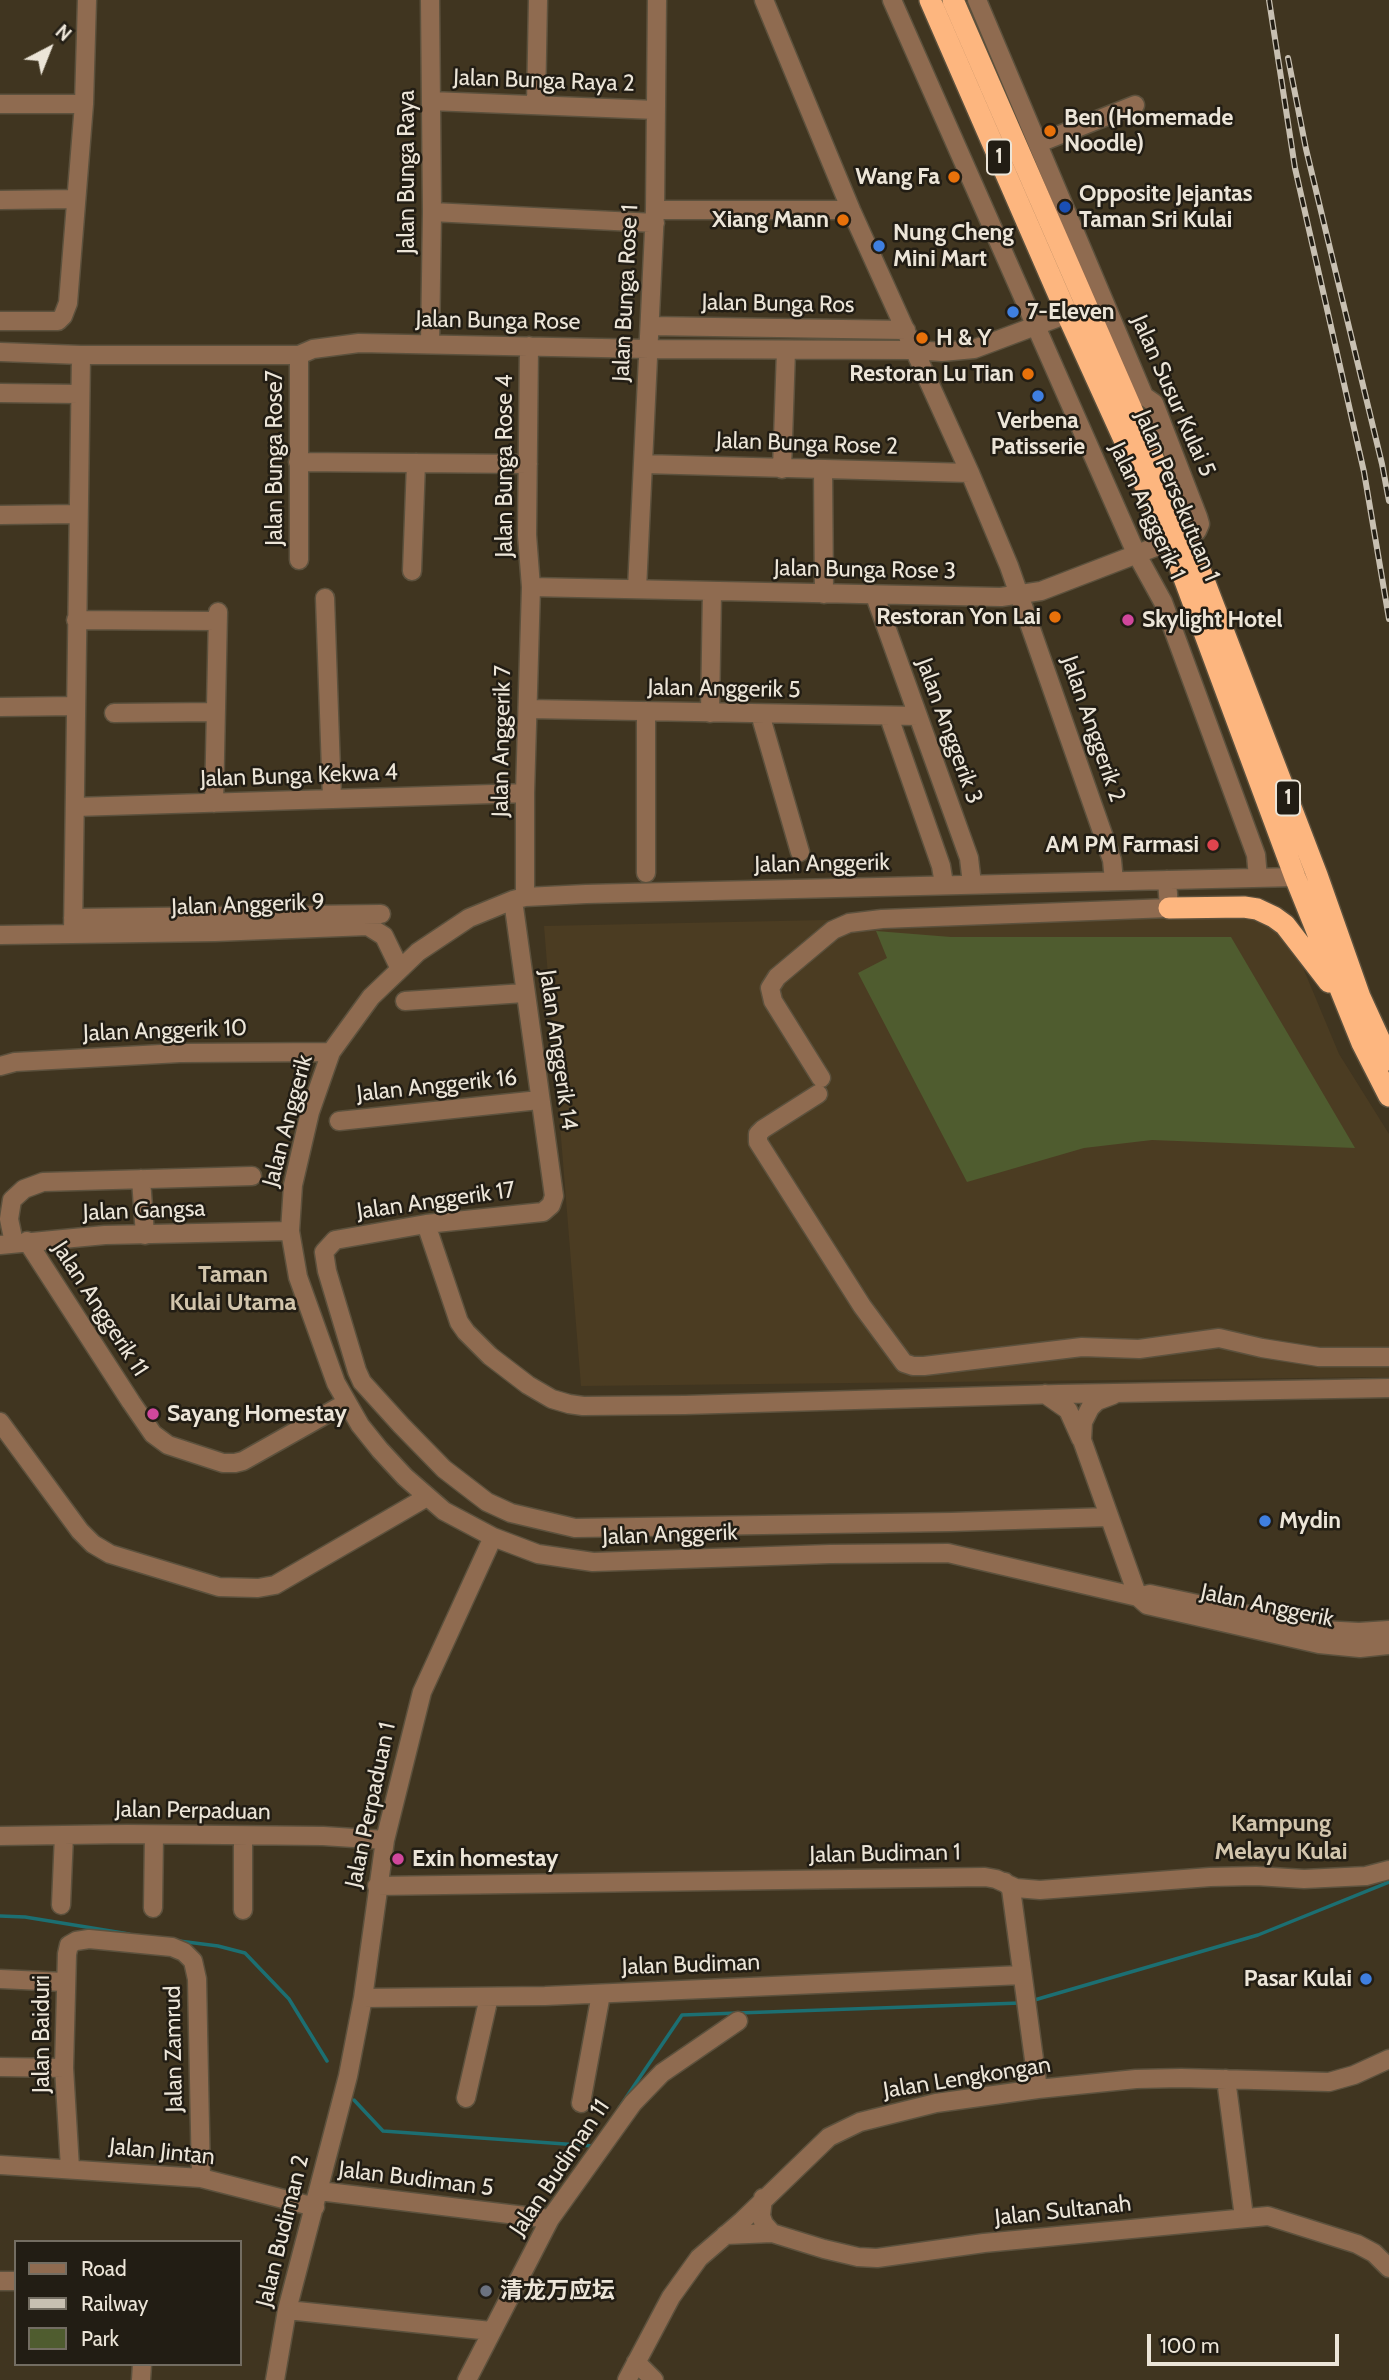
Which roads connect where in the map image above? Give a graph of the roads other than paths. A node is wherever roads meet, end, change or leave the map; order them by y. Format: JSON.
{"nodes":[{"id":1,"x":87,"y":0,"type":"edge"},
{"id":2,"x":430,"y":0,"type":"edge"},
{"id":3,"x":538,"y":0,"type":"edge"},
{"id":4,"x":657,"y":0,"type":"edge"},
{"id":5,"x":764,"y":0,"type":"edge"},
{"id":6,"x":892,"y":0,"type":"edge"},
{"id":7,"x":930,"y":0,"type":"edge"},
{"id":8,"x":953,"y":0,"type":"edge"},
{"id":9,"x":977,"y":0,"type":"edge"},
{"id":10,"x":431,"y":102,"type":"junction"},
{"id":11,"x":0,"y":104,"type":"edge"},
{"id":12,"x":84,"y":104,"type":"junction"},
{"id":13,"x":536,"y":105,"type":"junction"},
{"id":14,"x":1135,"y":105,"type":"dead end"},
{"id":15,"x":656,"y":110,"type":"junction"},
{"id":16,"x":1039,"y":143,"type":"junction"},
{"id":17,"x":75,"y":199,"type":"junction"},
{"id":18,"x":0,"y":200,"type":"edge"},
{"id":19,"x":851,"y":210,"type":"junction"},
{"id":20,"x":432,"y":212,"type":"junction"},
{"id":21,"x":655,"y":217,"type":"junction"},
{"id":22,"x":1087,"y":306,"type":"junction"},
{"id":23,"x":1067,"y":314,"type":"junction"},
{"id":24,"x":0,"y":321,"type":"edge"},
{"id":25,"x":650,"y":326,"type":"junction"},
{"id":26,"x":1037,"y":326,"type":"junction"},
{"id":27,"x":906,"y":330,"type":"junction"},
{"id":28,"x":430,"y":344,"type":"junction"},
{"id":29,"x":530,"y":346,"type":"junction"},
{"id":30,"x":649,"y":349,"type":"junction"},
{"id":31,"x":786,"y":350,"type":"junction"},
{"id":32,"x":915,"y":350,"type":"junction"},
{"id":33,"x":0,"y":352,"type":"edge"},
{"id":34,"x":81,"y":355,"type":"junction"},
{"id":35,"x":299,"y":355,"type":"junction"},
{"id":36,"x":0,"y":393,"type":"edge"},
{"id":37,"x":79,"y":394,"type":"junction"},
{"id":38,"x":1129,"y":403,"type":"junction"},
{"id":39,"x":298,"y":462,"type":"junction"},
{"id":40,"x":416,"y":463,"type":"junction"},
{"id":41,"x":528,"y":464,"type":"junction"},
{"id":42,"x":643,"y":464,"type":"junction"},
{"id":43,"x":782,"y":469,"type":"junction"},
{"id":44,"x":823,"y":470,"type":"junction"},
{"id":45,"x":970,"y":473,"type":"junction"},
{"id":46,"x":78,"y":514,"type":"junction"},
{"id":47,"x":0,"y":515,"type":"edge"},
{"id":48,"x":1179,"y":540,"type":"junction"},
{"id":49,"x":1136,"y":553,"type":"junction"},
{"id":50,"x":299,"y":560,"type":"dead end"},
{"id":51,"x":412,"y":570,"type":"dead end"},
{"id":52,"x":531,"y":587,"type":"junction"},
{"id":53,"x":637,"y":589,"type":"junction"},
{"id":54,"x":712,"y":591,"type":"junction"},
{"id":55,"x":824,"y":594,"type":"junction"},
{"id":56,"x":1020,"y":595,"type":"junction"},
{"id":57,"x":875,"y":596,"type":"junction"},
{"id":58,"x":325,"y":598,"type":"dead end"},
{"id":59,"x":76,"y":620,"type":"junction"},
{"id":60,"x":75,"y":706,"type":"junction"},
{"id":61,"x":0,"y":707,"type":"edge"},
{"id":62,"x":528,"y":709,"type":"junction"},
{"id":63,"x":646,"y":711,"type":"junction"},
{"id":64,"x":215,"y":712,"type":"junction"},
{"id":65,"x":114,"y":713,"type":"dead end"},
{"id":66,"x":710,"y":713,"type":"junction"},
{"id":67,"x":760,"y":714,"type":"junction"},
{"id":68,"x":918,"y":716,"type":"junction"},
{"id":69,"x":889,"y":717,"type":"junction"},
{"id":70,"x":525,"y":793,"type":"junction"},
{"id":71,"x":332,"y":799,"type":"junction"},
{"id":72,"x":214,"y":803,"type":"junction"},
{"id":73,"x":75,"y":807,"type":"junction"},
{"id":74,"x":800,"y":852,"type":"dead end"},
{"id":75,"x":646,"y":873,"type":"dead end"},
{"id":76,"x":1295,"y":877,"type":"junction"},
{"id":77,"x":1258,"y":878,"type":"junction"},
{"id":78,"x":1167,"y":880,"type":"junction"},
{"id":79,"x":1114,"y":881,"type":"junction"},
{"id":80,"x":944,"y":884,"type":"junction"},
{"id":81,"x":972,"y":884,"type":"junction"},
{"id":82,"x":519,"y":898,"type":"junction"},
{"id":83,"x":1169,"y":908,"type":"junction"},
{"id":84,"x":381,"y":914,"type":"dead end"},
{"id":85,"x":73,"y":926,"type":"junction"},
{"id":86,"x":0,"y":935,"type":"edge"},
{"id":87,"x":400,"y":969,"type":"junction"},
{"id":88,"x":524,"y":993,"type":"junction"},
{"id":89,"x":405,"y":1001,"type":"dead end"},
{"id":90,"x":1345,"y":1004,"type":"junction"},
{"id":91,"x":331,"y":1052,"type":"junction"},
{"id":92,"x":1389,"y":1060,"type":"edge"},
{"id":93,"x":0,"y":1066,"type":"edge"},
{"id":94,"x":1389,"y":1096,"type":"edge"},
{"id":95,"x":539,"y":1100,"type":"junction"},
{"id":96,"x":339,"y":1121,"type":"dead end"},
{"id":97,"x":252,"y":1176,"type":"dead end"},
{"id":98,"x":141,"y":1179,"type":"junction"},
{"id":99,"x":551,"y":1205,"type":"joint"},
{"id":100,"x":426,"y":1224,"type":"junction"},
{"id":101,"x":290,"y":1231,"type":"junction"},
{"id":102,"x":145,"y":1235,"type":"junction"},
{"id":103,"x":14,"y":1243,"type":"edge"},
{"id":104,"x":1389,"y":1357,"type":"edge"},
{"id":105,"x":1389,"y":1388,"type":"edge"},
{"id":106,"x":1123,"y":1392,"type":"junction"},
{"id":107,"x":1045,"y":1394,"type":"junction"},
{"id":108,"x":346,"y":1403,"type":"junction"},
{"id":109,"x":0,"y":1422,"type":"edge"},
{"id":110,"x":1082,"y":1440,"type":"junction"},
{"id":111,"x":427,"y":1497,"type":"junction"},
{"id":112,"x":1109,"y":1517,"type":"junction"},
{"id":113,"x":493,"y":1538,"type":"junction"},
{"id":114,"x":1138,"y":1597,"type":"junction"},
{"id":115,"x":1389,"y":1630,"type":"edge"},
{"id":116,"x":1320,"y":1637,"type":"junction"},
{"id":117,"x":1389,"y":1645,"type":"edge"},
{"id":118,"x":64,"y":1835,"type":"junction"},
{"id":119,"x":154,"y":1835,"type":"junction"},
{"id":120,"x":0,"y":1836,"type":"edge"},
{"id":121,"x":243,"y":1836,"type":"junction"},
{"id":122,"x":385,"y":1840,"type":"junction"},
{"id":123,"x":1389,"y":1870,"type":"edge"},
{"id":124,"x":1004,"y":1882,"type":"junction"},
{"id":125,"x":377,"y":1886,"type":"junction"},
{"id":126,"x":61,"y":1905,"type":"dead end"},
{"id":127,"x":153,"y":1908,"type":"dead end"},
{"id":128,"x":243,"y":1910,"type":"dead end"},
{"id":129,"x":193,"y":1961,"type":"joint"},
{"id":130,"x":0,"y":1979,"type":"edge"},
{"id":131,"x":64,"y":1982,"type":"junction"},
{"id":132,"x":1023,"y":1983,"type":"junction"},
{"id":133,"x":601,"y":1994,"type":"junction"},
{"id":134,"x":489,"y":1997,"type":"junction"},
{"id":135,"x":363,"y":1998,"type":"junction"},
{"id":136,"x":738,"y":2021,"type":"dead end"},
{"id":137,"x":1389,"y":2059,"type":"edge"},
{"id":138,"x":0,"y":2067,"type":"edge"},
{"id":139,"x":64,"y":2068,"type":"junction"},
{"id":140,"x":1226,"y":2079,"type":"junction"},
{"id":141,"x":1038,"y":2089,"type":"junction"},
{"id":142,"x":343,"y":2096,"type":"joint"},
{"id":143,"x":466,"y":2098,"type":"dead end"},
{"id":144,"x":581,"y":2103,"type":"dead end"},
{"id":145,"x":0,"y":2165,"type":"edge"},
{"id":146,"x":69,"y":2168,"type":"junction"},
{"id":147,"x":201,"y":2178,"type":"junction"},
{"id":148,"x":763,"y":2198,"type":"junction"},
{"id":149,"x":317,"y":2199,"type":"junction"},
{"id":150,"x":1244,"y":2217,"type":"junction"},
{"id":151,"x":550,"y":2219,"type":"junction"},
{"id":152,"x":772,"y":2233,"type":"junction"},
{"id":153,"x":724,"y":2235,"type":"junction"},
{"id":154,"x":1389,"y":2267,"type":"edge"},
{"id":155,"x":287,"y":2311,"type":"junction"},
{"id":156,"x":491,"y":2330,"type":"junction"},
{"id":157,"x":636,"y":2362,"type":"junction"},
{"id":158,"x":275,"y":2380,"type":"edge"},
{"id":159,"x":467,"y":2380,"type":"edge"},
{"id":160,"x":627,"y":2380,"type":"edge"},
{"id":161,"x":654,"y":2380,"type":"edge"}],
"edges":[{"from":1,"to":12,"type":"street"},
{"from":2,"to":10,"type":"street","name":"Jalan Bunga Raya"},
{"from":3,"to":13,"type":"street"},
{"from":4,"to":15,"type":"street","name":"Jalan Bunga Rose 1"},
{"from":5,"to":19,"type":"street"},
{"from":6,"to":26,"type":"street","name":"Jalan Anggerik 1"},
{"from":7,"to":23,"type":"highway","name":"Jalan Persekutuan 1","number":"1"},
{"from":8,"to":22,"type":"highway","name":"Jalan Persekutuan 1","number":"1"},
{"from":9,"to":16,"type":"street","name":"Jalan Susur Kulai 5"},
{"from":10,"to":13,"type":"street","name":"Jalan Bunga Raya 2"},
{"from":10,"to":20,"type":"street","name":"Jalan Bunga Raya"},
{"from":11,"to":12,"type":"street"},
{"from":12,"to":17,"type":"street"},
{"from":13,"to":15,"type":"street","name":"Jalan Bunga Raya 2"},
{"from":14,"to":16,"type":"street"},
{"from":15,"to":21,"type":"street","name":"Jalan Bunga Rose 1"},
{"from":16,"to":38,"type":"street","name":"Jalan Susur Kulai 5"},
{"from":17,"to":18,"type":"street"},
{"from":17,"to":24,"type":"street"},
{"from":19,"to":21,"type":"street"},
{"from":19,"to":27,"type":"street"},
{"from":20,"to":21,"type":"street"},
{"from":20,"to":28,"type":"street","name":"Jalan Bunga Raya"},
{"from":21,"to":25,"type":"street","name":"Jalan Bunga Rose 1"},
{"from":22,"to":23,"type":"street","name":"Jalan Bunga Rose"},
{"from":22,"to":38,"type":"highway","name":"Jalan Persekutuan 1","number":"1"},
{"from":23,"to":26,"type":"street","name":"Jalan Bunga Rose"},
{"from":23,"to":38,"type":"highway","name":"Jalan Persekutuan 1","number":"1"},
{"from":25,"to":27,"type":"street","name":"Jalan Bunga Ros"},
{"from":25,"to":30,"type":"street","name":"Jalan Bunga Rose 1"},
{"from":26,"to":32,"type":"street","name":"Jalan Bunga Rose"},
{"from":26,"to":49,"type":"street","name":"Jalan Anggerik 1"},
{"from":27,"to":32,"type":"street"},
{"from":28,"to":29,"type":"street","name":"Jalan Bunga Rose"},
{"from":28,"to":35,"type":"street","name":"Jalan Bunga Rose"},
{"from":29,"to":30,"type":"street","name":"Jalan Bunga Rose"},
{"from":29,"to":41,"type":"street","name":"Jalan Bunga Rose 4"},
{"from":30,"to":31,"type":"street","name":"Jalan Bunga Rose"},
{"from":30,"to":42,"type":"street","name":"Jalan Bunga Rose 1"},
{"from":31,"to":32,"type":"street","name":"Jalan Bunga Rose"},
{"from":31,"to":43,"type":"street"},
{"from":32,"to":45,"type":"street"},
{"from":33,"to":34,"type":"street","name":"Jalan Bunga Rose"},
{"from":34,"to":35,"type":"street","name":"Jalan Bunga Rose"},
{"from":34,"to":37,"type":"street"},
{"from":35,"to":39,"type":"street","name":"Jalan Bunga Rose7"},
{"from":36,"to":37,"type":"street"},
{"from":37,"to":46,"type":"street"},
{"from":38,"to":48,"type":"highway","name":"Jalan Persekutuan 1","number":"1"},
{"from":38,"to":48,"type":"street","name":"Jalan Susur Kulai 5"},
{"from":39,"to":40,"type":"street"},
{"from":39,"to":50,"type":"street","name":"Jalan Bunga Rose7"},
{"from":40,"to":41,"type":"street"},
{"from":40,"to":51,"type":"street"},
{"from":41,"to":52,"type":"street","name":"Jalan Bunga Rose 4"},
{"from":42,"to":43,"type":"street","name":"Jalan Bunga Rose 2"},
{"from":42,"to":53,"type":"street","name":"Jalan Bunga Rose 1"},
{"from":43,"to":44,"type":"street","name":"Jalan Bunga Rose 2"},
{"from":44,"to":45,"type":"street","name":"Jalan Bunga Rose 2"},
{"from":44,"to":55,"type":"street"},
{"from":45,"to":56,"type":"street"},
{"from":46,"to":47,"type":"street"},
{"from":46,"to":59,"type":"street"},
{"from":48,"to":49,"type":"street","name":"Jalan Bunga Rose 3"},
{"from":48,"to":76,"type":"highway","name":"Jalan Persekutuan 1","number":"1"},
{"from":48,"to":92,"type":"highway","name":"Jalan Persekutuan 1","number":"1"},
{"from":49,"to":56,"type":"street","name":"Jalan Bunga Rose 3"},
{"from":49,"to":77,"type":"street","name":"Jalan Anggerik 1"},
{"from":52,"to":53,"type":"street","name":"Jalan Bunga Rose 3"},
{"from":52,"to":62,"type":"street","name":"Jalan Anggerik 7"},
{"from":53,"to":54,"type":"street","name":"Jalan Bunga Rose 3"},
{"from":54,"to":55,"type":"street","name":"Jalan Bunga Rose 3"},
{"from":54,"to":66,"type":"street"},
{"from":55,"to":57,"type":"street","name":"Jalan Bunga Rose 3"},
{"from":56,"to":57,"type":"street","name":"Jalan Bunga Rose 3"},
{"from":56,"to":79,"type":"street","name":"Jalan Anggerik 2"},
{"from":57,"to":68,"type":"street","name":"Jalan Anggerik 3"},
{"from":58,"to":71,"type":"street"},
{"from":59,"to":60,"type":"street"},
{"from":59,"to":64,"type":"street"},
{"from":60,"to":61,"type":"street"},
{"from":60,"to":73,"type":"street"},
{"from":62,"to":63,"type":"street","name":"Jalan Anggerik 5"},
{"from":62,"to":70,"type":"street","name":"Jalan Anggerik 7"},
{"from":63,"to":66,"type":"street","name":"Jalan Anggerik 5"},
{"from":63,"to":75,"type":"street"},
{"from":64,"to":65,"type":"street"},
{"from":64,"to":72,"type":"street"},
{"from":66,"to":67,"type":"street","name":"Jalan Anggerik 5"},
{"from":67,"to":69,"type":"street","name":"Jalan Anggerik 5"},
{"from":67,"to":74,"type":"street"},
{"from":68,"to":69,"type":"street","name":"Jalan Anggerik 5"},
{"from":68,"to":81,"type":"street","name":"Jalan Anggerik 3"},
{"from":69,"to":80,"type":"street"},
{"from":70,"to":71,"type":"street","name":"Jalan Bunga Kekwa 4"},
{"from":70,"to":82,"type":"street","name":"Jalan Anggerik 7"},
{"from":71,"to":72,"type":"street","name":"Jalan Bunga Kekwa 4"},
{"from":72,"to":73,"type":"street","name":"Jalan Bunga Kekwa 4"},
{"from":73,"to":85,"type":"street"},
{"from":76,"to":77,"type":"street","name":"Jalan Anggerik"},
{"from":76,"to":90,"type":"highway","name":"Jalan Persekutuan 1","number":"1"},
{"from":77,"to":78,"type":"street","name":"Jalan Anggerik"},
{"from":78,"to":79,"type":"street","name":"Jalan Anggerik"},
{"from":78,"to":83,"type":"street"},
{"from":79,"to":81,"type":"street","name":"Jalan Anggerik"},
{"from":80,"to":81,"type":"street","name":"Jalan Anggerik"},
{"from":80,"to":82,"type":"street","name":"Jalan Anggerik"},
{"from":82,"to":87,"type":"street","name":"Jalan Anggerik"},
{"from":82,"to":88,"type":"street","name":"Jalan Anggerik 14"},
{"from":83,"to":90,"type":"highway"},
{"from":83,"to":104,"type":"street"},
{"from":84,"to":85,"type":"street"},
{"from":85,"to":86,"type":"street"},
{"from":85,"to":87,"type":"street","name":"Jalan Anggerik 9"},
{"from":87,"to":91,"type":"street","name":"Jalan Anggerik"},
{"from":88,"to":89,"type":"street"},
{"from":88,"to":95,"type":"street","name":"Jalan Anggerik 14"},
{"from":90,"to":94,"type":"highway","name":"Jalan Persekutuan 1","number":"1"},
{"from":91,"to":93,"type":"street","name":"Jalan Anggerik 10"},
{"from":91,"to":101,"type":"street","name":"Jalan Anggerik"},
{"from":95,"to":96,"type":"street","name":"Jalan Anggerik 16"},
{"from":95,"to":99,"type":"street","name":"Jalan Anggerik 14"},
{"from":97,"to":98,"type":"street","name":"Jalan Anggerik 11"},
{"from":98,"to":102,"type":"street"},
{"from":98,"to":103,"type":"street","name":"Jalan Anggerik 11"},
{"from":99,"to":100,"type":"street","name":"Jalan Anggerik 17"},
{"from":100,"to":107,"type":"street"},
{"from":100,"to":112,"type":"street","name":"Jalan Anggerik 17"},
{"from":101,"to":102,"type":"street","name":"Jalan Gangsa"},
{"from":101,"to":108,"type":"street","name":"Jalan Anggerik"},
{"from":102,"to":103,"type":"street","name":"Jalan Gangsa"},
{"from":103,"to":108,"type":"street","name":"Jalan Anggerik 11"},
{"from":105,"to":106,"type":"street"},
{"from":106,"to":107,"type":"street"},
{"from":106,"to":110,"type":"street"},
{"from":107,"to":110,"type":"street"},
{"from":108,"to":111,"type":"street","name":"Jalan Anggerik"},
{"from":109,"to":111,"type":"street"},
{"from":110,"to":112,"type":"street"},
{"from":111,"to":113,"type":"street","name":"Jalan Anggerik"},
{"from":112,"to":114,"type":"street"},
{"from":113,"to":114,"type":"street","name":"Jalan Anggerik"},
{"from":113,"to":122,"type":"street","name":"Jalan Perpaduan 1"},
{"from":114,"to":116,"type":"street","name":"Jalan Anggerik"},
{"from":115,"to":116,"type":"street","name":"Jalan Anggerik"},
{"from":116,"to":117,"type":"street","name":"Jalan Anggerik"},
{"from":118,"to":119,"type":"street","name":"Jalan Perpaduan"},
{"from":118,"to":120,"type":"street","name":"Jalan Perpaduan"},
{"from":118,"to":126,"type":"street"},
{"from":119,"to":121,"type":"street","name":"Jalan Perpaduan"},
{"from":119,"to":127,"type":"street"},
{"from":121,"to":122,"type":"street","name":"Jalan Perpaduan"},
{"from":121,"to":128,"type":"street"},
{"from":122,"to":125,"type":"street","name":"Jalan Perpaduan 1"},
{"from":123,"to":124,"type":"street","name":"Jalan Budiman 1"},
{"from":124,"to":125,"type":"street","name":"Jalan Budiman 1"},
{"from":124,"to":132,"type":"street"},
{"from":125,"to":135,"type":"street","name":"Jalan Perpaduan 1"},
{"from":129,"to":131,"type":"street","name":"Jalan Baiduri"},
{"from":129,"to":147,"type":"street","name":"Jalan Zamrud"},
{"from":130,"to":131,"type":"street"},
{"from":131,"to":139,"type":"street","name":"Jalan Baiduri"},
{"from":132,"to":133,"type":"street","name":"Jalan Budiman"},
{"from":132,"to":141,"type":"street"},
{"from":133,"to":134,"type":"street","name":"Jalan Budiman"},
{"from":133,"to":144,"type":"street"},
{"from":134,"to":135,"type":"street","name":"Jalan Budiman"},
{"from":134,"to":143,"type":"street"},
{"from":135,"to":142,"type":"street","name":"Jalan Perpaduan 1"},
{"from":136,"to":151,"type":"street","name":"Jalan Budiman 11"},
{"from":137,"to":140,"type":"street","name":"Jalan Lengkongan"},
{"from":138,"to":139,"type":"street"},
{"from":139,"to":146,"type":"street","name":"Jalan Baiduri"},
{"from":140,"to":141,"type":"street","name":"Jalan Lengkongan"},
{"from":140,"to":150,"type":"street"},
{"from":141,"to":148,"type":"street","name":"Jalan Lengkongan"},
{"from":142,"to":149,"type":"street","name":"Jalan Budiman 2"},
{"from":145,"to":146,"type":"street","name":"Jalan Jintan"},
{"from":146,"to":147,"type":"street","name":"Jalan Jintan"},
{"from":147,"to":149,"type":"street","name":"Jalan Jintan"},
{"from":148,"to":152,"type":"street"},
{"from":148,"to":153,"type":"street","name":"Jalan Lengkongan"},
{"from":149,"to":151,"type":"street","name":"Jalan Budiman 5"},
{"from":149,"to":155,"type":"street","name":"Jalan Budiman 2"},
{"from":150,"to":152,"type":"street","name":"Jalan Sultanah"},
{"from":150,"to":154,"type":"street","name":"Jalan Sultanah"},
{"from":151,"to":156,"type":"street","name":"Jalan Budiman 11"},
{"from":152,"to":153,"type":"street","name":"Jalan Sultanah"},
{"from":153,"to":157,"type":"street","name":"Jalan Lengkongan"},
{"from":155,"to":156,"type":"street"},
{"from":155,"to":158,"type":"street","name":"Jalan Budiman 2"},
{"from":156,"to":159,"type":"street","name":"Jalan Budiman 11"},
{"from":157,"to":160,"type":"street","name":"Jalan Lengkongan"},
{"from":157,"to":161,"type":"street"}]}
